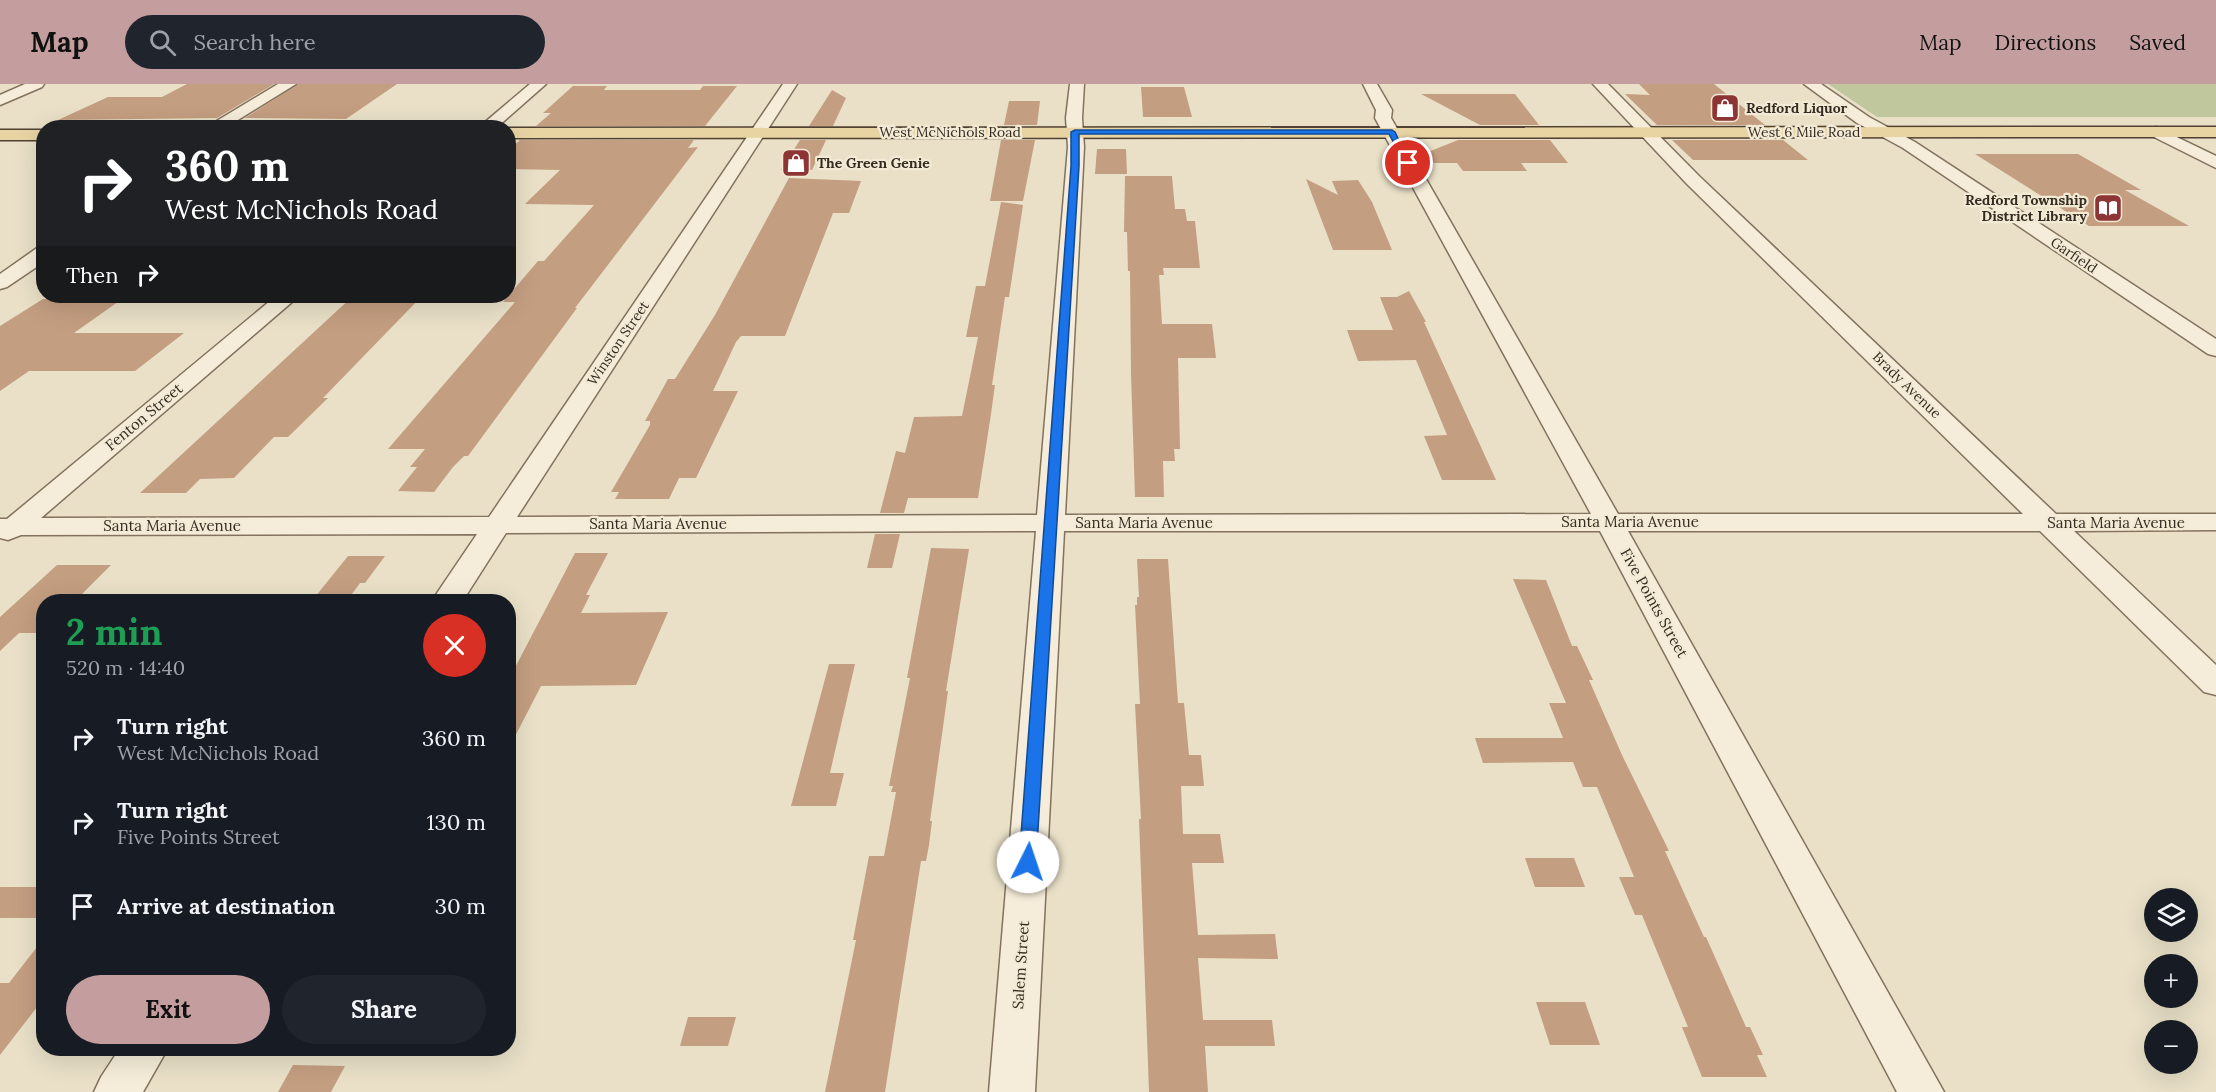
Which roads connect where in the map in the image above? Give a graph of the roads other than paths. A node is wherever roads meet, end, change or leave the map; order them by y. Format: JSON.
{"nodes":[{"id":1,"x":37,"y":84,"type":"edge"},
{"id":2,"x":290,"y":84,"type":"edge"},
{"id":3,"x":539,"y":84,"type":"edge"},
{"id":4,"x":790,"y":84,"type":"edge"},
{"id":5,"x":1077,"y":84,"type":"edge"},
{"id":6,"x":1371,"y":84,"type":"edge"},
{"id":7,"x":1600,"y":84,"type":"edge"},
{"id":8,"x":1811,"y":84,"type":"edge"},
{"id":9,"x":0,"y":100,"type":"edge"},
{"id":10,"x":227,"y":120,"type":"edge"},
{"id":11,"x":496,"y":120,"type":"edge"},
{"id":12,"x":1075,"y":132,"type":"junction"},
{"id":13,"x":1392,"y":132,"type":"junction"},
{"id":14,"x":1646,"y":132,"type":"junction"},
{"id":15,"x":1884,"y":132,"type":"junction"},
{"id":16,"x":2156,"y":132,"type":"junction"},
{"id":17,"x":2179,"y":132,"type":"junction"},
{"id":18,"x":2216,"y":132,"type":"edge"},
{"id":19,"x":516,"y":133,"type":"edge"},
{"id":20,"x":757,"y":133,"type":"junction"},
{"id":21,"x":0,"y":135,"type":"edge"},
{"id":22,"x":36,"y":135,"type":"edge"},
{"id":23,"x":2216,"y":150,"type":"edge"},
{"id":24,"x":2216,"y":163,"type":"edge"},
{"id":25,"x":36,"y":258,"type":"edge"},
{"id":26,"x":0,"y":284,"type":"edge"},
{"id":27,"x":280,"y":303,"type":"edge"},
{"id":28,"x":2216,"y":349,"type":"edge"},
{"id":29,"x":1609,"y":522,"type":"junction"},
{"id":30,"x":2216,"y":522,"type":"edge"},
{"id":31,"x":1050,"y":523,"type":"junction"},
{"id":32,"x":2051,"y":523,"type":"junction"},
{"id":33,"x":498,"y":524,"type":"junction"},
{"id":34,"x":5,"y":531,"type":"edge"},
{"id":35,"x":451,"y":594,"type":"edge"},
{"id":36,"x":2216,"y":684,"type":"edge"},
{"id":37,"x":141,"y":1056,"type":"edge"},
{"id":38,"x":117,"y":1092,"type":"edge"},
{"id":39,"x":1012,"y":1092,"type":"edge"},
{"id":40,"x":1921,"y":1092,"type":"edge"}],
"edges":[{"from":1,"to":9,"type":"street"},
{"from":2,"to":10,"type":"street"},
{"from":3,"to":11,"type":"street"},
{"from":4,"to":20,"type":"street","name":"Winston Street"},
{"from":5,"to":12,"type":"street","name":"Salem Street"},
{"from":6,"to":13,"type":"street","name":"Five Points Street"},
{"from":7,"to":14,"type":"street","name":"Brady Avenue"},
{"from":8,"to":15,"type":"street","name":"Garfield"},
{"from":12,"to":13,"type":"main road","name":"West McNichols Road"},
{"from":12,"to":20,"type":"main road","name":"West McNichols Road"},
{"from":12,"to":31,"type":"street","name":"Salem Street"},
{"from":13,"to":14,"type":"main road","name":"West 6 Mile Road"},
{"from":13,"to":29,"type":"street","name":"Five Points Street"},
{"from":14,"to":15,"type":"main road","name":"West 6 Mile Road"},
{"from":14,"to":32,"type":"street","name":"Brady Avenue"},
{"from":15,"to":16,"type":"main road","name":"West 6 Mile Road"},
{"from":15,"to":28,"type":"street","name":"Garfield"},
{"from":16,"to":17,"type":"main road","name":"West 6 Mile Road"},
{"from":16,"to":24,"type":"street"},
{"from":17,"to":18,"type":"main road","name":"West 6 Mile Road"},
{"from":17,"to":23,"type":"street"},
{"from":19,"to":20,"type":"main road","name":"West McNichols Road"},
{"from":20,"to":33,"type":"street","name":"Winston Street"},
{"from":21,"to":22,"type":"main road"},
{"from":25,"to":26,"type":"street"},
{"from":27,"to":34,"type":"street","name":"Fenton Street"},
{"from":29,"to":31,"type":"street","name":"Santa Maria Avenue"},
{"from":29,"to":32,"type":"street","name":"Santa Maria Avenue"},
{"from":29,"to":40,"type":"street","name":"Five Points Street"},
{"from":30,"to":32,"type":"street","name":"Santa Maria Avenue"},
{"from":31,"to":33,"type":"street","name":"Santa Maria Avenue"},
{"from":31,"to":39,"type":"street","name":"Salem Street"},
{"from":32,"to":36,"type":"street","name":"Brady Avenue"},
{"from":33,"to":34,"type":"street","name":"Santa Maria Avenue"},
{"from":33,"to":35,"type":"street","name":"Winston Street"},
{"from":37,"to":38,"type":"street"}]}
